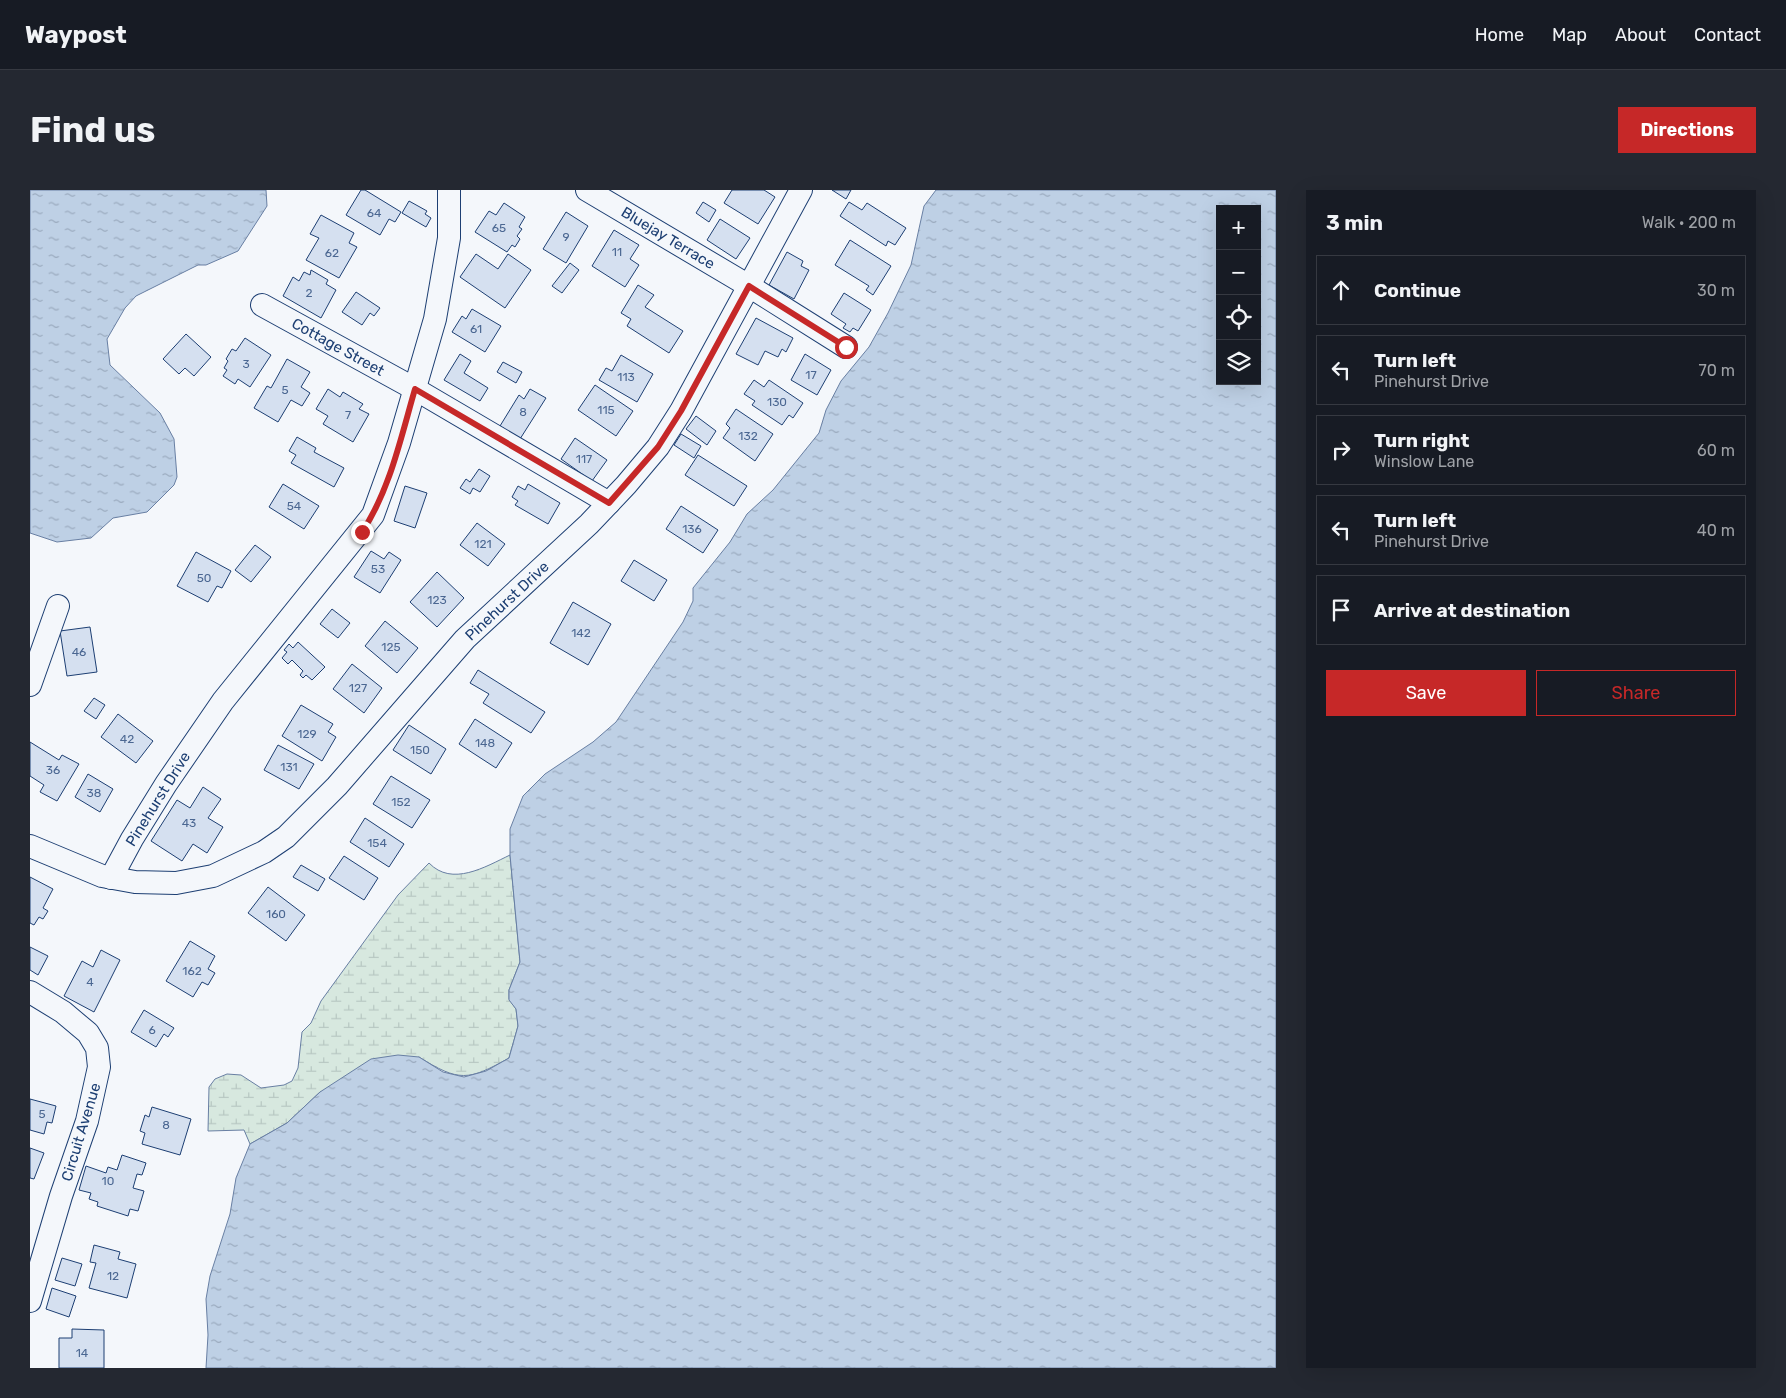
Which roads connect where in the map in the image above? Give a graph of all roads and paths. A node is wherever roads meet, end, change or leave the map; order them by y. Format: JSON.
{"nodes":[{"id":1,"x":448,"y":190,"type":"edge"},
{"id":2,"x":587,"y":190,"type":"edge"},
{"id":3,"x":801,"y":190,"type":"edge"},
{"id":4,"x":749,"y":286,"type":"junction"},
{"id":5,"x":262,"y":305,"type":"dead end"},
{"id":6,"x":846,"y":347,"type":"dead end"},
{"id":7,"x":415,"y":389,"type":"junction"},
{"id":8,"x":609,"y":503,"type":"junction"},
{"id":9,"x":58,"y":606,"type":"dead end"},
{"id":10,"x":30,"y":686,"type":"edge"},
{"id":11,"x":30,"y":846,"type":"edge"},
{"id":12,"x":111,"y":878,"type":"junction"},
{"id":13,"x":30,"y":992,"type":"edge"},
{"id":14,"x":30,"y":1301,"type":"edge"}],
"edges":[{"from":1,"to":7,"type":"street","name":"Pinehurst Drive"},
{"from":2,"to":4,"type":"street","name":"Bluejay Terrace"},
{"from":3,"to":4,"type":"street","name":"Pinehurst Drive"},
{"from":4,"to":6,"type":"street","name":"Bluejay Terrace"},
{"from":4,"to":8,"type":"street","name":"Pinehurst Drive"},
{"from":5,"to":7,"type":"street","name":"Cottage Street"},
{"from":7,"to":8,"type":"street","name":"Cottage Street"},
{"from":7,"to":12,"type":"street","name":"Pinehurst Drive"},
{"from":8,"to":12,"type":"street","name":"Pinehurst Drive"},
{"from":9,"to":10,"type":"street"},
{"from":11,"to":12,"type":"street","name":"Pinehurst Drive"},
{"from":13,"to":14,"type":"street","name":"Circuit Avenue"}]}
